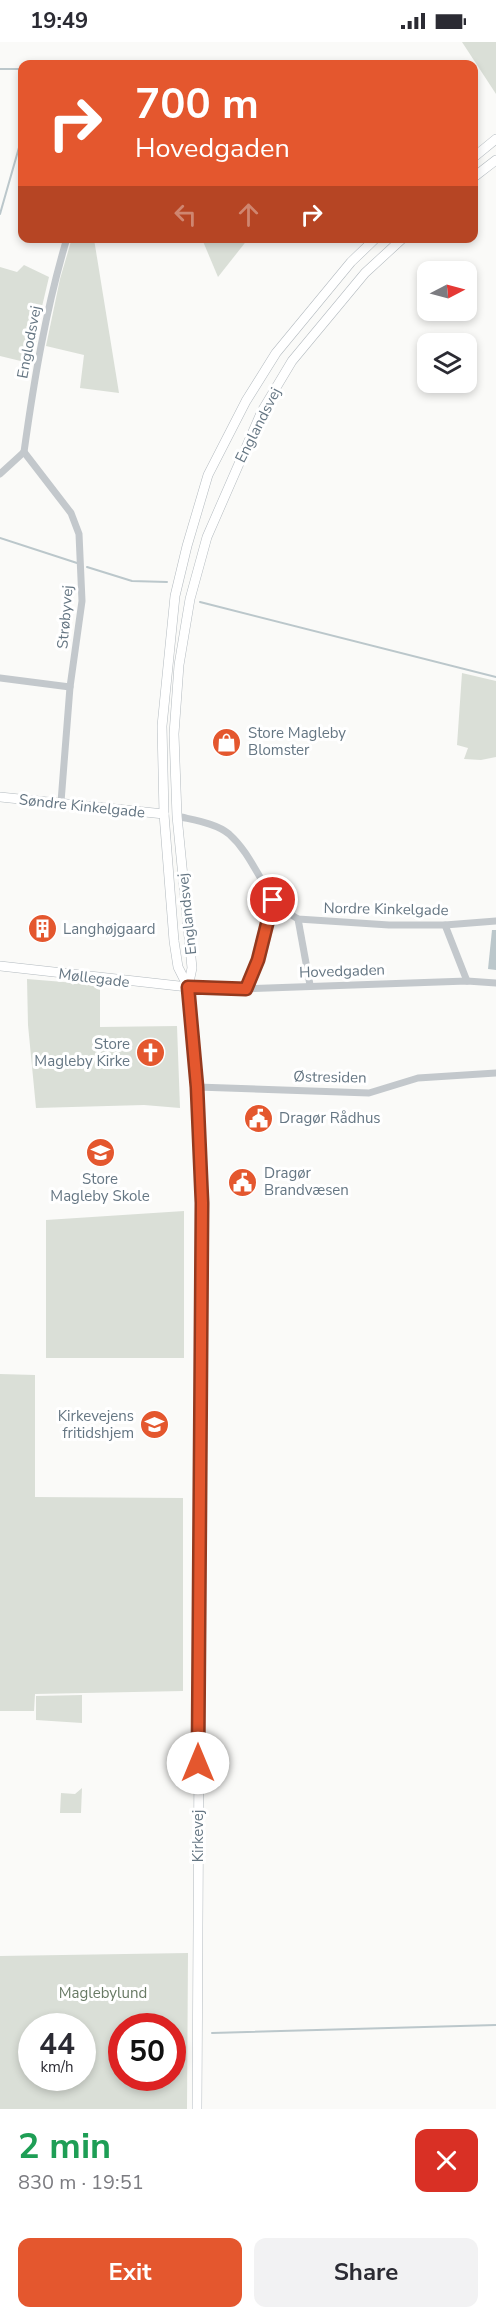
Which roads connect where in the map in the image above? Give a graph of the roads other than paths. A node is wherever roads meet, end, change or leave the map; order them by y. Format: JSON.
{"nodes":[{"id":1,"x":496,"y":139,"type":"edge"},
{"id":2,"x":478,"y":154,"type":"edge"},
{"id":3,"x":496,"y":160,"type":"edge"},
{"id":4,"x":478,"y":174,"type":"edge"},
{"id":5,"x":66,"y":243,"type":"edge"},
{"id":6,"x":371,"y":243,"type":"edge"},
{"id":7,"x":398,"y":243,"type":"edge"},
{"id":8,"x":24,"y":452,"type":"junction"},
{"id":9,"x":0,"y":474,"type":"edge"},
{"id":10,"x":0,"y":678,"type":"edge"},
{"id":11,"x":70,"y":687,"type":"junction"},
{"id":12,"x":0,"y":797,"type":"edge"},
{"id":13,"x":61,"y":802,"type":"junction"},
{"id":14,"x":164,"y":814,"type":"junction"},
{"id":15,"x":177,"y":816,"type":"junction"},
{"id":16,"x":273,"y":900,"type":"junction"},
{"id":17,"x":298,"y":919,"type":"junction"},
{"id":18,"x":496,"y":921,"type":"edge"},
{"id":19,"x":445,"y":925,"type":"junction"},
{"id":20,"x":0,"y":966,"type":"edge"},
{"id":21,"x":467,"y":981,"type":"junction"},
{"id":22,"x":496,"y":983,"type":"edge"},
{"id":23,"x":310,"y":985,"type":"junction"},
{"id":24,"x":188,"y":987,"type":"junction"},
{"id":25,"x":246,"y":989,"type":"junction"},
{"id":26,"x":496,"y":1073,"type":"edge"},
{"id":27,"x":197,"y":1087,"type":"junction"},
{"id":28,"x":197,"y":2109,"type":"edge"}],
"edges":[{"from":1,"to":2,"type":"main road"},
{"from":3,"to":4,"type":"main road"},
{"from":5,"to":8,"type":"street","name":"Englodsvej"},
{"from":6,"to":14,"type":"main road","name":"Englandsvej"},
{"from":7,"to":15,"type":"main road","name":"Englandsvej"},
{"from":8,"to":9,"type":"street"},
{"from":8,"to":11,"type":"street","name":"Strøbyvej"},
{"from":10,"to":11,"type":"street"},
{"from":11,"to":13,"type":"street","name":"Strøbyvej"},
{"from":12,"to":13,"type":"main road","name":"Søndre Kinkelgade"},
{"from":13,"to":14,"type":"main road","name":"Søndre Kinkelgade"},
{"from":14,"to":24,"type":"main road","name":"Englandsvej"},
{"from":15,"to":16,"type":"street"},
{"from":15,"to":24,"type":"main road","name":"Englandsvej"},
{"from":16,"to":17,"type":"street"},
{"from":16,"to":25,"type":"street"},
{"from":17,"to":19,"type":"street","name":"Nordre Kinkelgade"},
{"from":17,"to":23,"type":"street"},
{"from":18,"to":19,"type":"street","name":"Nordre Kinkelgade"},
{"from":19,"to":21,"type":"street"},
{"from":20,"to":24,"type":"main road","name":"Møllegade"},
{"from":21,"to":22,"type":"street","name":"Hovedgaden"},
{"from":21,"to":23,"type":"street","name":"Hovedgaden"},
{"from":23,"to":25,"type":"street","name":"Hovedgaden"},
{"from":24,"to":25,"type":"street","name":"Hovedgaden"},
{"from":24,"to":27,"type":"main road","name":"Kirkevej"},
{"from":26,"to":27,"type":"street","name":"Østresiden"},
{"from":27,"to":28,"type":"main road","name":"Kirkevej"}]}
